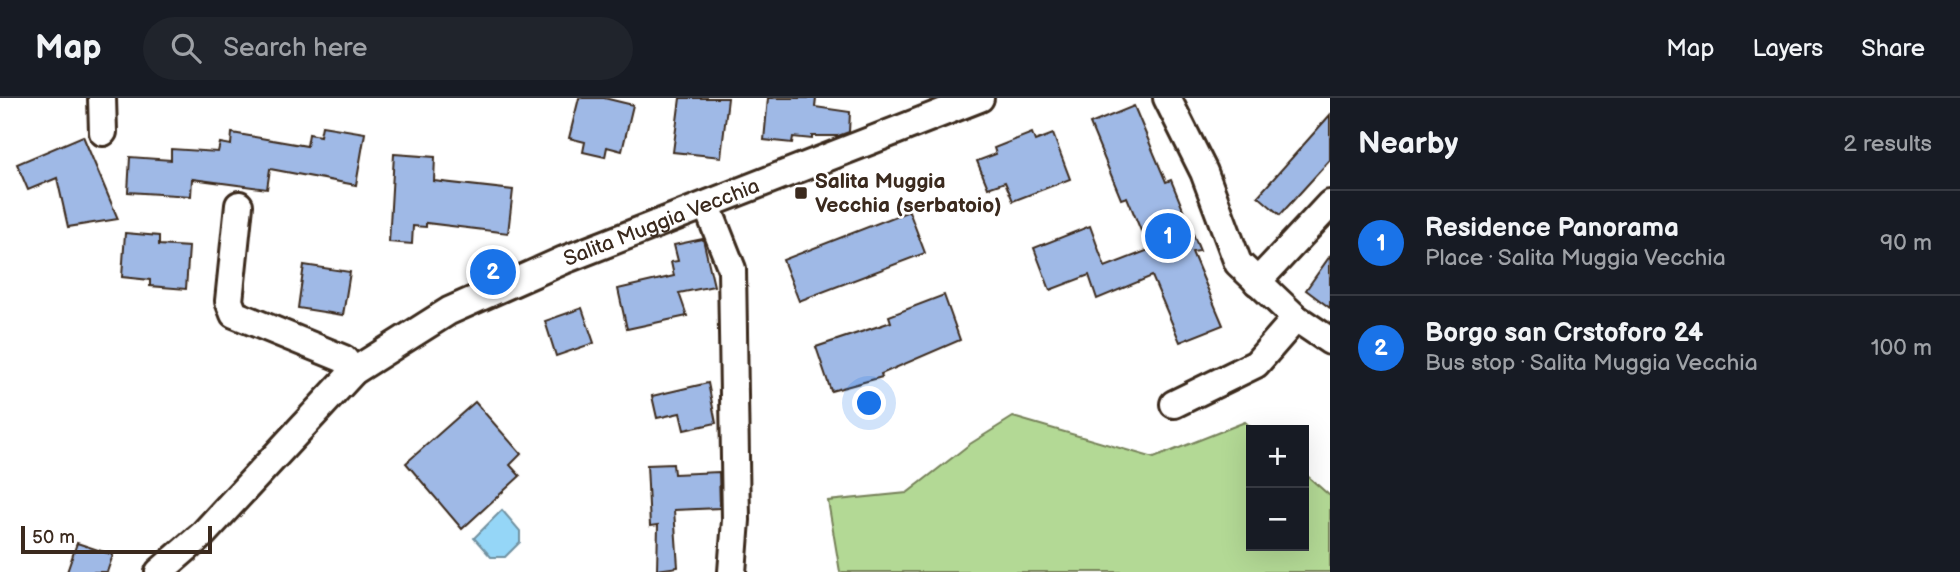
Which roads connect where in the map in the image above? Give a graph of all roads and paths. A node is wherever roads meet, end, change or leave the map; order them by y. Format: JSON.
{"nodes":[{"id":1,"x":102,"y":98,"type":"edge"},
{"id":2,"x":980,"y":98,"type":"edge"},
{"id":3,"x":1167,"y":98,"type":"edge"},
{"id":4,"x":103,"y":132,"type":"dead end"},
{"id":5,"x":1330,"y":204,"type":"edge"},
{"id":6,"x":239,"y":205,"type":"dead end"},
{"id":7,"x":707,"y":206,"type":"junction"},
{"id":8,"x":1257,"y":282,"type":"junction"},
{"id":9,"x":1296,"y":318,"type":"junction"},
{"id":10,"x":1330,"y":341,"type":"edge"},
{"id":11,"x":355,"y":371,"type":"junction"},
{"id":12,"x":1174,"y":404,"type":"dead end"},
{"id":13,"x":159,"y":572,"type":"edge"},
{"id":14,"x":732,"y":572,"type":"edge"}],
"edges":[{"from":1,"to":4,"type":"street"},
{"from":2,"to":7,"type":"street","name":"Salita Muggia Vecchia"},
{"from":3,"to":8,"type":"street"},
{"from":5,"to":8,"type":"street"},
{"from":6,"to":11,"type":"street"},
{"from":7,"to":11,"type":"street","name":"Salita Muggia Vecchia"},
{"from":7,"to":14,"type":"street"},
{"from":8,"to":9,"type":"street"},
{"from":9,"to":10,"type":"street"},
{"from":9,"to":12,"type":"street"},
{"from":11,"to":13,"type":"street","name":"Salita Muggia Vecchia"}]}
